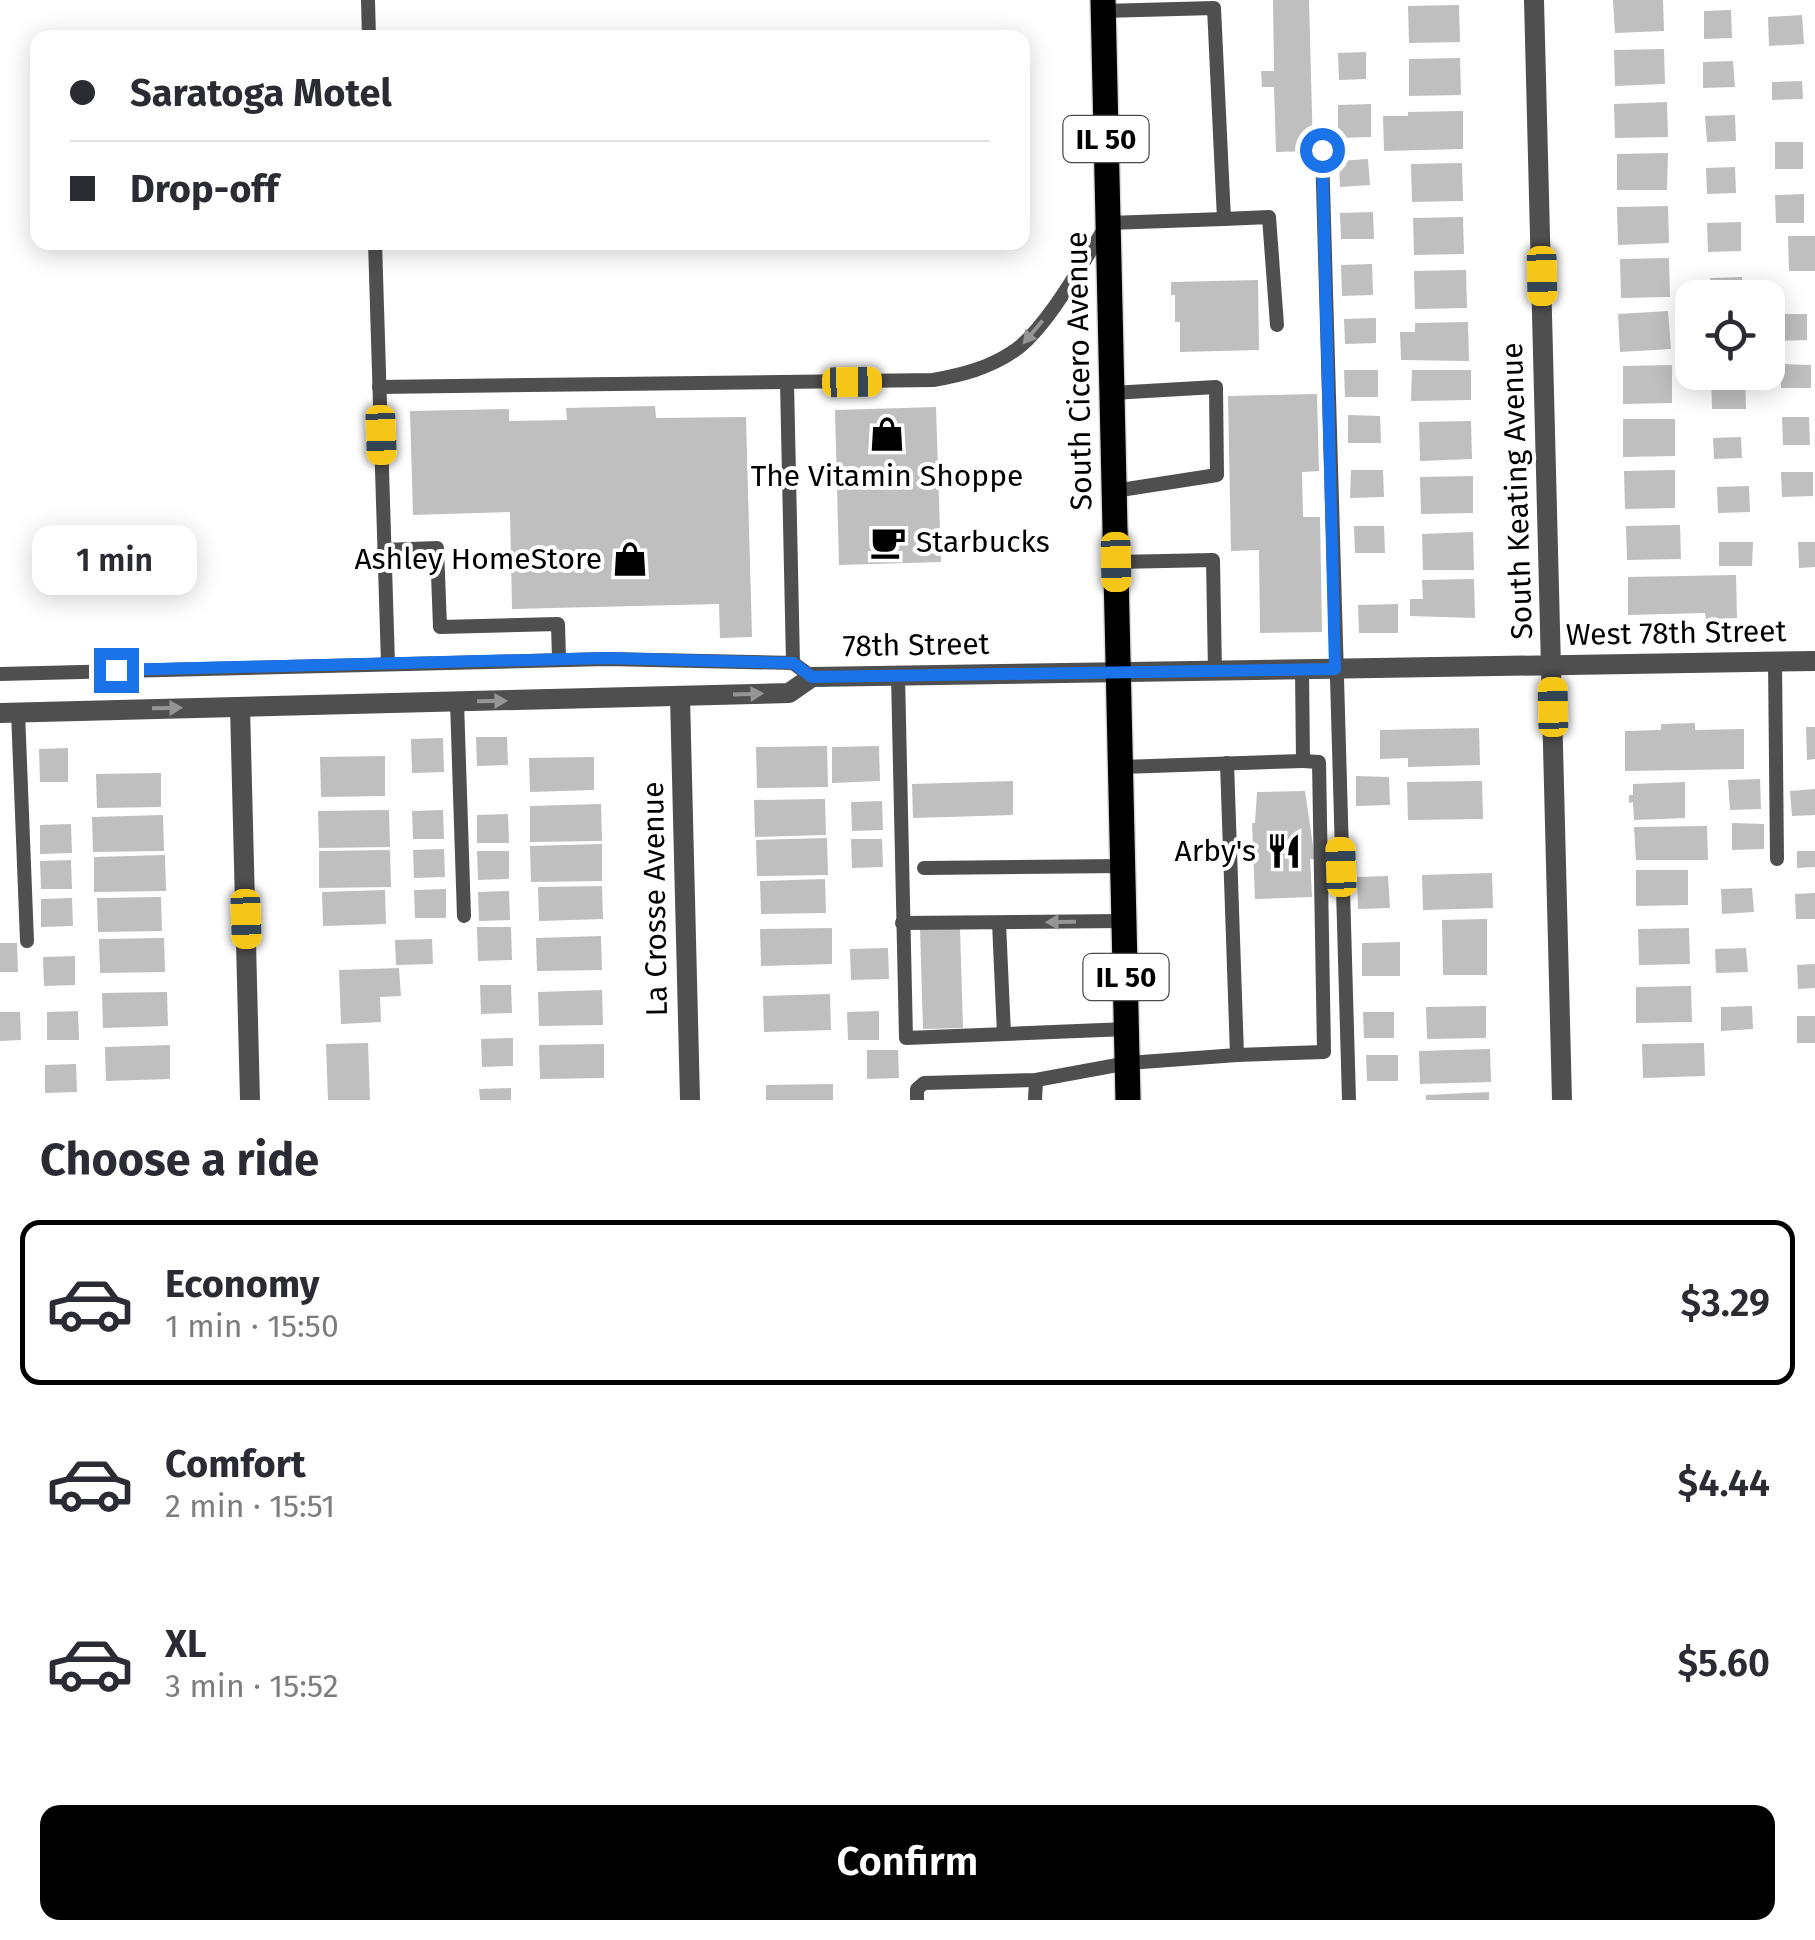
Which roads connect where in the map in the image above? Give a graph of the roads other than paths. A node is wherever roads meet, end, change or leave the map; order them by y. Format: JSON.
{"nodes":[{"id":1,"x":368,"y":0,"type":"edge"},
{"id":2,"x":1534,"y":0,"type":"edge"},
{"id":3,"x":1103,"y":6,"type":"edge"},
{"id":4,"x":369,"y":30,"type":"edge"},
{"id":5,"x":1322,"y":150,"type":"dead end"},
{"id":6,"x":1224,"y":219,"type":"junction"},
{"id":7,"x":1108,"y":223,"type":"junction"},
{"id":8,"x":375,"y":250,"type":"edge"},
{"id":9,"x":1277,"y":325,"type":"dead end"},
{"id":10,"x":787,"y":382,"type":"junction"},
{"id":11,"x":379,"y":387,"type":"junction"},
{"id":12,"x":1112,"y":393,"type":"junction"},
{"id":13,"x":1114,"y":491,"type":"junction"},
{"id":14,"x":384,"y":550,"type":"junction"},
{"id":15,"x":1116,"y":562,"type":"junction"},
{"id":16,"x":559,"y":660,"type":"junction"},
{"id":17,"x":1815,"y":661,"type":"edge"},
{"id":18,"x":1775,"y":662,"type":"junction"},
{"id":19,"x":793,"y":663,"type":"junction"},
{"id":20,"x":388,"y":664,"type":"junction"},
{"id":21,"x":1552,"y":665,"type":"junction"},
{"id":22,"x":1335,"y":669,"type":"junction"},
{"id":23,"x":1302,"y":670,"type":"junction"},
{"id":24,"x":1215,"y":672,"type":"junction"},
{"id":25,"x":1118,"y":673,"type":"junction"},
{"id":26,"x":0,"y":674,"type":"edge"},
{"id":27,"x":898,"y":675,"type":"junction"},
{"id":28,"x":812,"y":677,"type":"junction"},
{"id":29,"x":680,"y":697,"type":"junction"},
{"id":30,"x":457,"y":702,"type":"junction"},
{"id":31,"x":240,"y":706,"type":"junction"},
{"id":32,"x":9,"y":713,"type":"edge"},
{"id":33,"x":1303,"y":762,"type":"junction"},
{"id":34,"x":1226,"y":764,"type":"junction"},
{"id":35,"x":1121,"y":767,"type":"junction"},
{"id":36,"x":1777,"y":859,"type":"dead end"},
{"id":37,"x":1123,"y":866,"type":"junction"},
{"id":38,"x":924,"y":868,"type":"dead end"},
{"id":39,"x":464,"y":916,"type":"dead end"},
{"id":40,"x":1124,"y":921,"type":"junction"},
{"id":41,"x":902,"y":923,"type":"junction"},
{"id":42,"x":998,"y":923,"type":"junction"},
{"id":43,"x":27,"y":941,"type":"dead end"},
{"id":44,"x":1127,"y":1029,"type":"junction"},
{"id":45,"x":1004,"y":1034,"type":"junction"},
{"id":46,"x":1237,"y":1056,"type":"junction"},
{"id":47,"x":1128,"y":1063,"type":"junction"},
{"id":48,"x":1036,"y":1080,"type":"junction"},
{"id":49,"x":250,"y":1100,"type":"edge"},
{"id":50,"x":690,"y":1100,"type":"edge"},
{"id":51,"x":917,"y":1100,"type":"edge"},
{"id":52,"x":1035,"y":1100,"type":"edge"},
{"id":53,"x":1128,"y":1100,"type":"edge"},
{"id":54,"x":1349,"y":1100,"type":"edge"},
{"id":55,"x":1562,"y":1100,"type":"edge"}],
"edges":[{"from":1,"to":4,"type":"lane"},
{"from":2,"to":21,"type":"street","name":"South Keating Avenue"},
{"from":3,"to":6,"type":"lane"},
{"from":3,"to":7,"type":"main road","name":"South Cicero Avenue","number":"IL 50"},
{"from":5,"to":22,"type":"lane"},
{"from":6,"to":7,"type":"lane"},
{"from":6,"to":9,"type":"lane"},
{"from":7,"to":10,"type":"lane","one_way":true},
{"from":7,"to":12,"type":"main road","name":"South Cicero Avenue","number":"IL 50"},
{"from":8,"to":11,"type":"lane"},
{"from":10,"to":11,"type":"lane"},
{"from":10,"to":19,"type":"lane"},
{"from":11,"to":14,"type":"lane"},
{"from":12,"to":13,"type":"main road","name":"South Cicero Avenue","number":"IL 50"},
{"from":12,"to":13,"type":"lane"},
{"from":13,"to":15,"type":"main road","name":"South Cicero Avenue","number":"IL 50"},
{"from":14,"to":16,"type":"lane"},
{"from":14,"to":20,"type":"lane"},
{"from":15,"to":24,"type":"lane"},
{"from":15,"to":25,"type":"main road","name":"South Cicero Avenue","number":"IL 50"},
{"from":16,"to":19,"type":"lane"},
{"from":16,"to":20,"type":"lane"},
{"from":17,"to":18,"type":"street","name":"West 78th Street"},
{"from":18,"to":21,"type":"street","name":"West 78th Street"},
{"from":18,"to":36,"type":"lane"},
{"from":19,"to":28,"type":"lane"},
{"from":20,"to":26,"type":"lane"},
{"from":21,"to":22,"type":"street","name":"West 78th Street"},
{"from":21,"to":55,"type":"street","name":"South Keating Avenue"},
{"from":22,"to":23,"type":"street","name":"West 78th Street"},
{"from":22,"to":54,"type":"lane"},
{"from":23,"to":24,"type":"street","name":"West 78th Street"},
{"from":23,"to":33,"type":"lane"},
{"from":24,"to":25,"type":"street","name":"West 78th Street"},
{"from":25,"to":27,"type":"street","name":"78th Street"},
{"from":25,"to":35,"type":"main road","name":"South Cicero Avenue","number":"IL 50"},
{"from":27,"to":28,"type":"street","name":"78th Street"},
{"from":27,"to":41,"type":"lane"},
{"from":29,"to":28,"type":"street","name":"78th Street","one_way":true},
{"from":30,"to":29,"type":"street","name":"78th Street","one_way":true},
{"from":29,"to":50,"type":"street","name":"La Crosse Avenue"},
{"from":30,"to":31,"type":"street","name":"78th Street"},
{"from":30,"to":39,"type":"lane"},
{"from":32,"to":31,"type":"street","name":"78th Street","one_way":true},
{"from":31,"to":49,"type":"street"},
{"from":32,"to":43,"type":"lane"},
{"from":33,"to":34,"type":"lane"},
{"from":33,"to":46,"type":"lane"},
{"from":34,"to":35,"type":"lane"},
{"from":34,"to":46,"type":"lane"},
{"from":35,"to":37,"type":"main road","name":"South Cicero Avenue","number":"IL 50"},
{"from":37,"to":38,"type":"lane"},
{"from":37,"to":40,"type":"main road","name":"South Cicero Avenue","number":"IL 50"},
{"from":40,"to":42,"type":"lane","one_way":true},
{"from":40,"to":44,"type":"main road","name":"South Cicero Avenue","number":"IL 50"},
{"from":41,"to":42,"type":"lane"},
{"from":41,"to":45,"type":"lane"},
{"from":42,"to":45,"type":"lane"},
{"from":44,"to":45,"type":"lane"},
{"from":44,"to":47,"type":"main road","name":"South Cicero Avenue","number":"IL 50"},
{"from":46,"to":47,"type":"lane"},
{"from":47,"to":48,"type":"lane"},
{"from":47,"to":53,"type":"main road","name":"South Cicero Avenue","number":"IL 50"},
{"from":48,"to":51,"type":"lane"},
{"from":48,"to":52,"type":"lane"}]}
